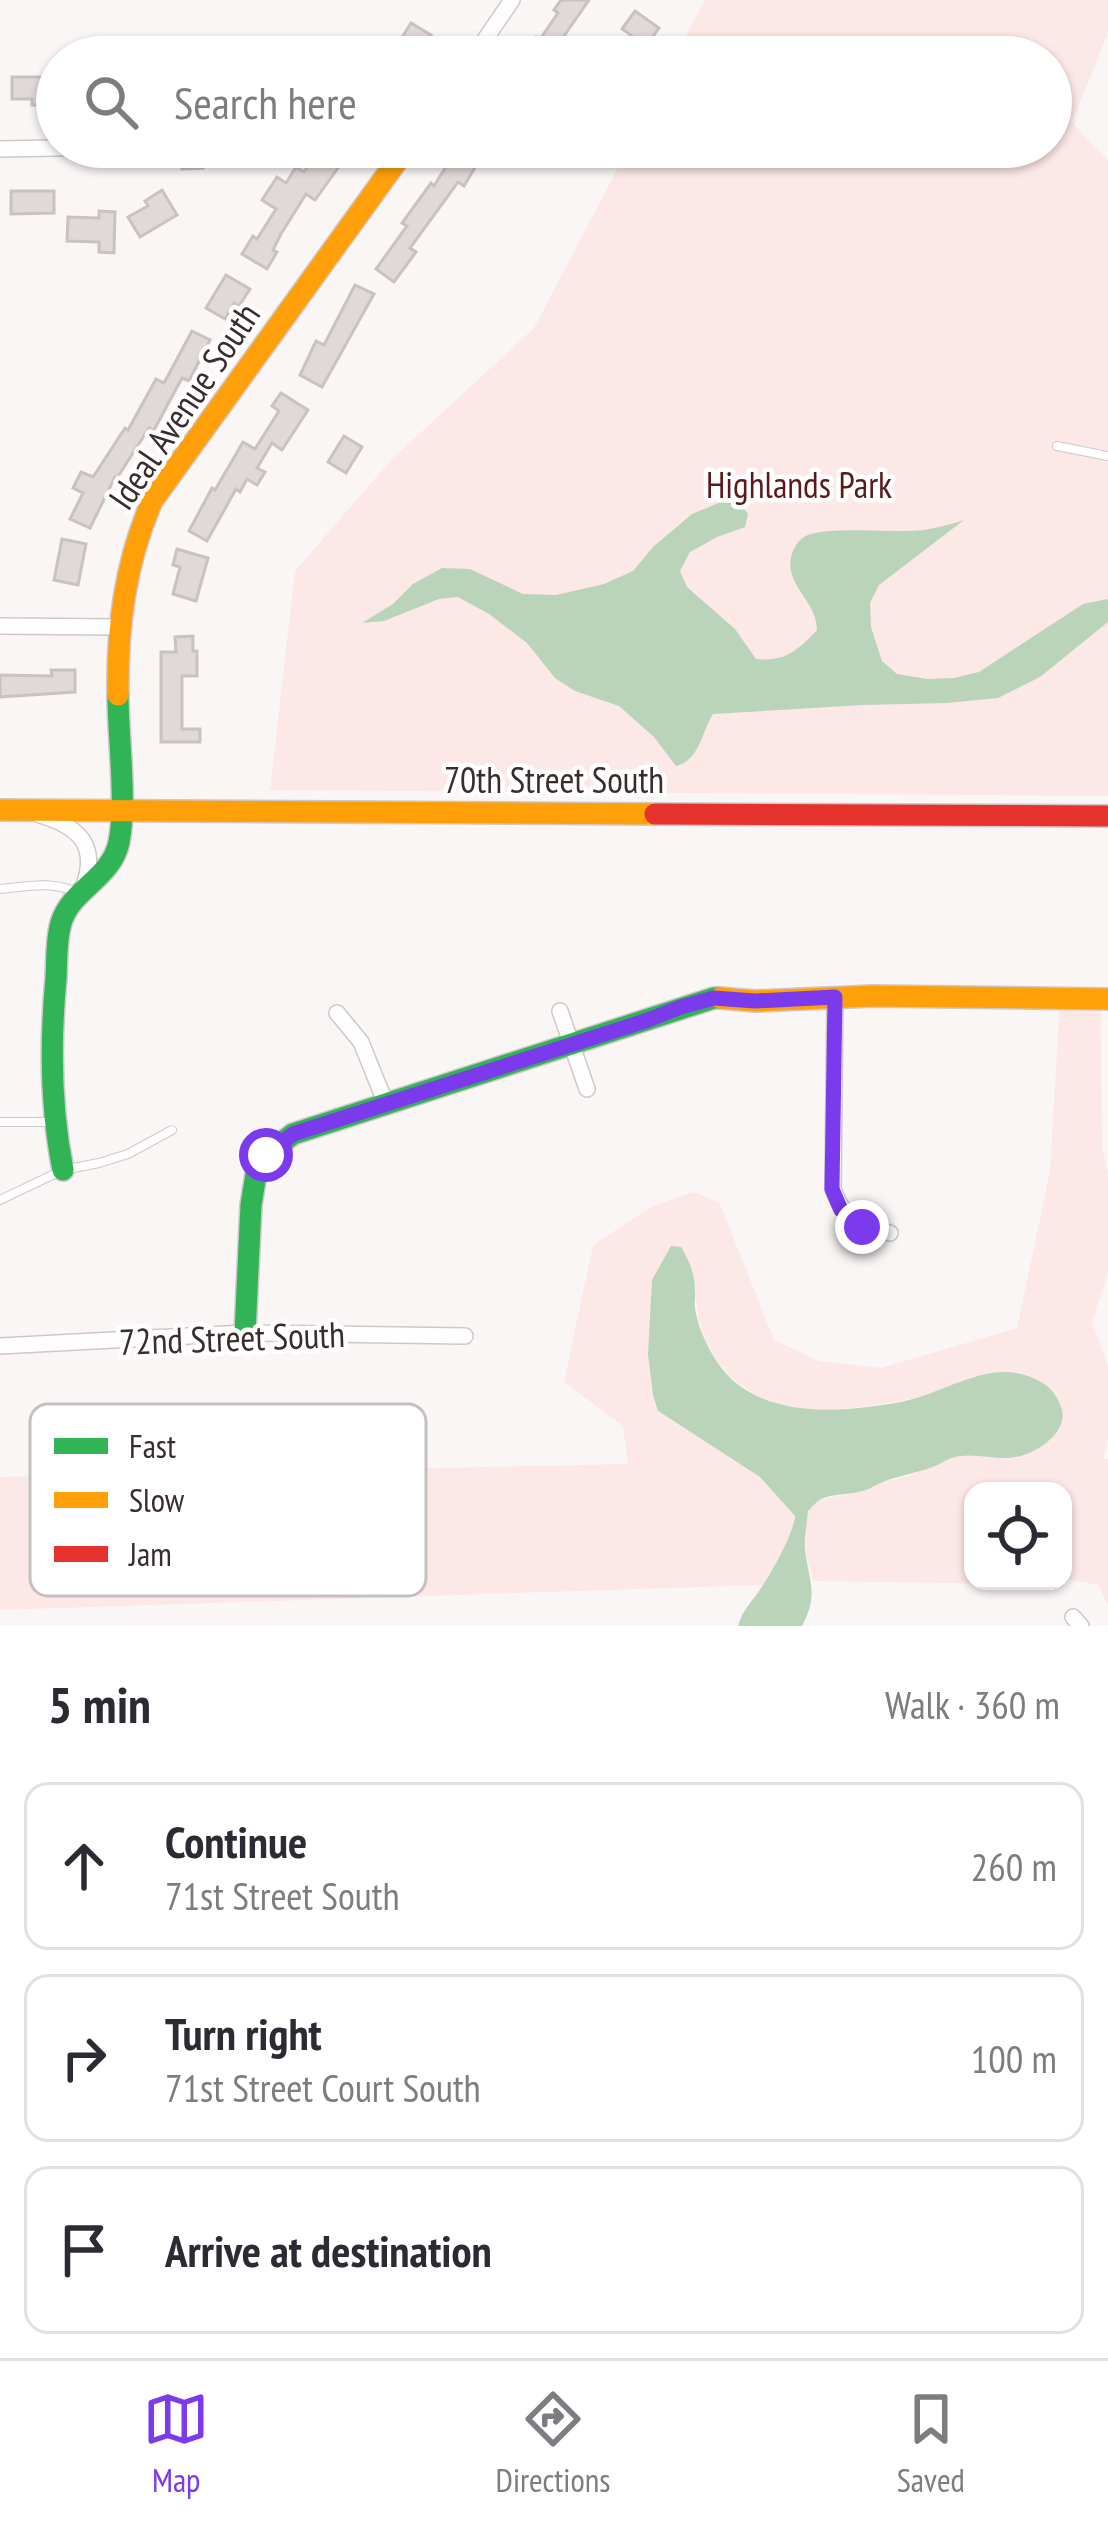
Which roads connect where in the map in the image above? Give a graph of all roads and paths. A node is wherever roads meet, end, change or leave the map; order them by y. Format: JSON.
{"nodes":[{"id":1,"x":512,"y":0,"type":"edge"},
{"id":2,"x":487,"y":36,"type":"edge"},
{"id":3,"x":36,"y":148,"type":"edge"},
{"id":4,"x":0,"y":149,"type":"edge"},
{"id":5,"x":391,"y":168,"type":"edge"},
{"id":6,"x":1057,"y":446,"type":"dead end"},
{"id":7,"x":1108,"y":456,"type":"edge"},
{"id":8,"x":0,"y":626,"type":"edge"},
{"id":9,"x":118,"y":627,"type":"junction"},
{"id":10,"x":10,"y":811,"type":"edge"},
{"id":11,"x":121,"y":811,"type":"junction"},
{"id":12,"x":1108,"y":816,"type":"edge"},
{"id":13,"x":0,"y":889,"type":"edge"},
{"id":14,"x":81,"y":895,"type":"junction"},
{"id":15,"x":835,"y":997,"type":"junction"},
{"id":16,"x":1108,"y":999,"type":"edge"},
{"id":17,"x":560,"y":1011,"type":"dead end"},
{"id":18,"x":337,"y":1012,"type":"dead end"},
{"id":19,"x":571,"y":1043,"type":"junction"},
{"id":20,"x":587,"y":1089,"type":"dead end"},
{"id":21,"x":386,"y":1104,"type":"junction"},
{"id":22,"x":0,"y":1122,"type":"edge"},
{"id":23,"x":53,"y":1122,"type":"junction"},
{"id":24,"x":172,"y":1130,"type":"dead end"},
{"id":25,"x":63,"y":1170,"type":"junction"},
{"id":26,"x":0,"y":1200,"type":"edge"},
{"id":27,"x":890,"y":1233,"type":"dead end"},
{"id":28,"x":245,"y":1333,"type":"junction"},
{"id":29,"x":465,"y":1336,"type":"dead end"},
{"id":30,"x":0,"y":1346,"type":"edge"}],
"edges":[{"from":1,"to":2,"type":"street"},
{"from":3,"to":4,"type":"street"},
{"from":5,"to":9,"type":"street","name":"Ideal Avenue South"},
{"from":6,"to":7,"type":"lane"},
{"from":8,"to":9,"type":"street"},
{"from":9,"to":11,"type":"street","name":"Ideal Avenue South"},
{"from":10,"to":11,"type":"street","name":"70th Street South"},
{"from":10,"to":14,"type":"street"},
{"from":11,"to":12,"type":"street","name":"70th Street South"},
{"from":11,"to":14,"type":"street","name":"Ideal Avenue South"},
{"from":13,"to":14,"type":"lane"},
{"from":14,"to":23,"type":"street","name":"Ideal Avenue South"},
{"from":15,"to":16,"type":"street"},
{"from":15,"to":19,"type":"street"},
{"from":15,"to":27,"type":"street"},
{"from":17,"to":19,"type":"street"},
{"from":18,"to":21,"type":"street"},
{"from":19,"to":20,"type":"street"},
{"from":19,"to":21,"type":"street"},
{"from":21,"to":28,"type":"street"},
{"from":22,"to":23,"type":"lane"},
{"from":23,"to":25,"type":"street","name":"Ideal Avenue South"},
{"from":24,"to":25,"type":"lane"},
{"from":25,"to":26,"type":"lane"},
{"from":28,"to":29,"type":"street","name":"72nd Street South"},
{"from":28,"to":30,"type":"street","name":"72nd Street South"}]}
